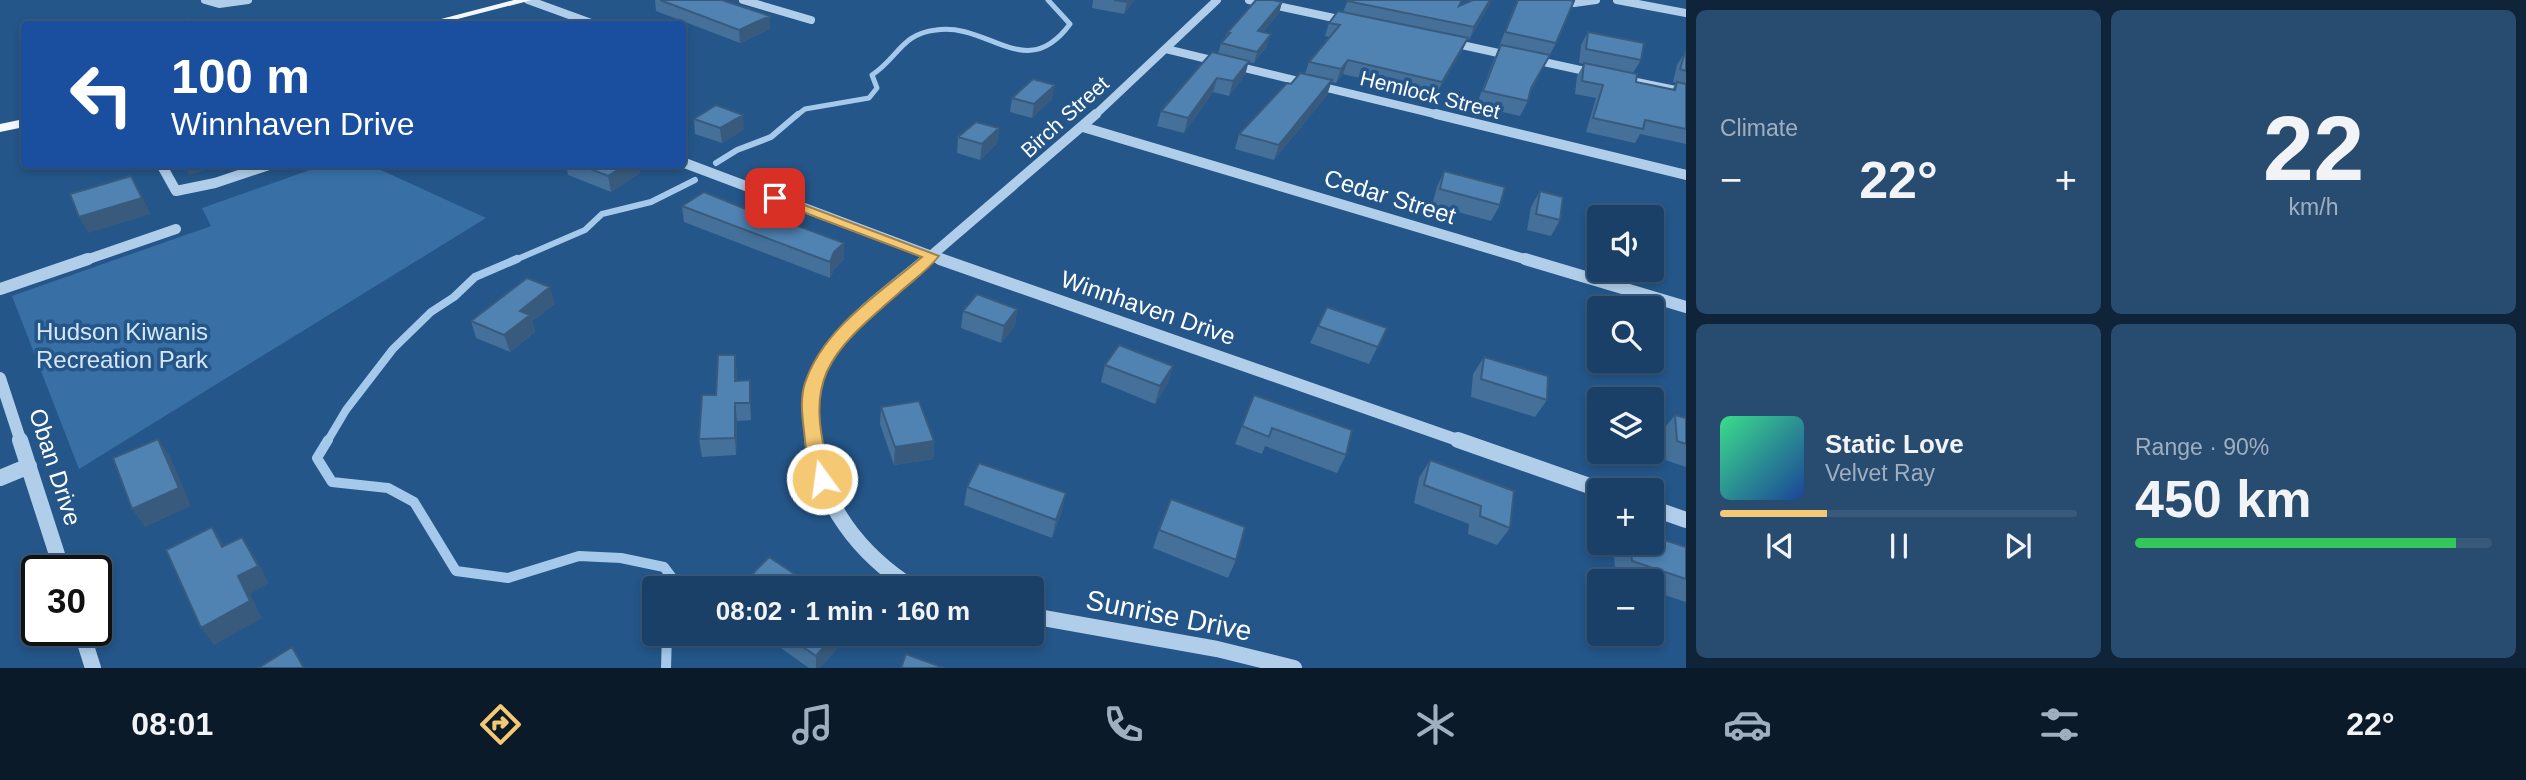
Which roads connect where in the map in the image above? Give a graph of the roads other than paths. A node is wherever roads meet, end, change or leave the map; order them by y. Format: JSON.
{"nodes":[{"id":1,"x":205,"y":0,"type":"edge"},
{"id":2,"x":248,"y":0,"type":"edge"},
{"id":3,"x":527,"y":0,"type":"edge"},
{"id":4,"x":743,"y":0,"type":"edge"},
{"id":5,"x":1217,"y":0,"type":"edge"},
{"id":6,"x":1249,"y":0,"type":"edge"},
{"id":7,"x":1549,"y":0,"type":"edge"},
{"id":8,"x":1596,"y":0,"type":"edge"},
{"id":9,"x":1617,"y":0,"type":"edge"},
{"id":10,"x":1686,"y":13,"type":"edge"},
{"id":11,"x":811,"y":20,"type":"dead end"},
{"id":12,"x":440,"y":21,"type":"edge"},
{"id":13,"x":586,"y":21,"type":"edge"},
{"id":14,"x":1358,"y":23,"type":"edge"},
{"id":15,"x":1440,"y":40,"type":"edge"},
{"id":16,"x":1166,"y":49,"type":"junction"},
{"id":17,"x":1604,"y":75,"type":"edge"},
{"id":18,"x":1618,"y":78,"type":"edge"},
{"id":19,"x":1686,"y":92,"type":"edge"},
{"id":20,"x":21,"y":124,"type":"edge"},
{"id":21,"x":1083,"y":127,"type":"junction"},
{"id":22,"x":0,"y":128,"type":"edge"},
{"id":23,"x":686,"y":164,"type":"edge"},
{"id":24,"x":163,"y":168,"type":"edge"},
{"id":25,"x":260,"y":168,"type":"edge"},
{"id":26,"x":1686,"y":175,"type":"edge"},
{"id":27,"x":176,"y":229,"type":"dead end"},
{"id":28,"x":932,"y":256,"type":"junction"},
{"id":29,"x":0,"y":289,"type":"edge"},
{"id":30,"x":1686,"y":307,"type":"edge"},
{"id":31,"x":0,"y":378,"type":"edge"},
{"id":32,"x":29,"y":466,"type":"junction"},
{"id":33,"x":0,"y":478,"type":"edge"},
{"id":34,"x":1587,"y":485,"type":"edge"},
{"id":35,"x":1664,"y":512,"type":"edge"},
{"id":36,"x":1686,"y":520,"type":"edge"},
{"id":37,"x":57,"y":555,"type":"edge"},
{"id":38,"x":892,"y":576,"type":"edge"},
{"id":39,"x":1044,"y":618,"type":"edge"},
{"id":40,"x":86,"y":646,"type":"edge"},
{"id":41,"x":93,"y":668,"type":"edge"},
{"id":42,"x":1294,"y":668,"type":"edge"}],
"edges":[{"from":1,"to":2,"type":"street"},
{"from":3,"to":12,"type":"main road"},
{"from":3,"to":13,"type":"street"},
{"from":4,"to":11,"type":"street"},
{"from":5,"to":16,"type":"street","name":"Birch Street"},
{"from":6,"to":14,"type":"street"},
{"from":7,"to":8,"type":"street"},
{"from":9,"to":10,"type":"street"},
{"from":15,"to":17,"type":"street"},
{"from":16,"to":21,"type":"street","name":"Birch Street"},
{"from":16,"to":26,"type":"street","name":"Hemlock Street"},
{"from":18,"to":19,"type":"street"},
{"from":20,"to":22,"type":"main road"},
{"from":21,"to":28,"type":"street","name":"Birch Street"},
{"from":21,"to":30,"type":"street","name":"Cedar Street"},
{"from":23,"to":28,"type":"street","name":"Winnhaven Drive"},
{"from":24,"to":25,"type":"street"},
{"from":27,"to":29,"type":"street"},
{"from":28,"to":34,"type":"street","name":"Winnhaven Drive"},
{"from":28,"to":38,"type":"street"},
{"from":31,"to":32,"type":"street","name":"Oban Drive"},
{"from":32,"to":33,"type":"street"},
{"from":32,"to":37,"type":"street","name":"Oban Drive"},
{"from":35,"to":36,"type":"street"},
{"from":39,"to":42,"type":"street","name":"Sunrise Drive"},
{"from":40,"to":41,"type":"street"}]}
